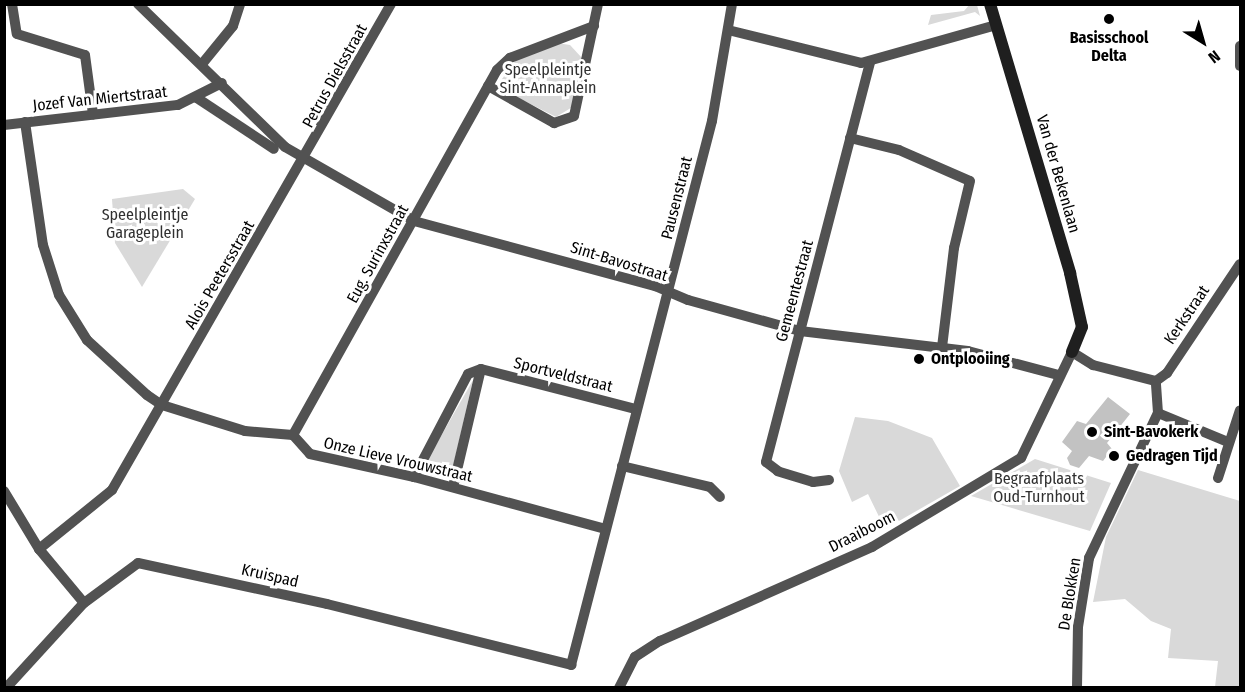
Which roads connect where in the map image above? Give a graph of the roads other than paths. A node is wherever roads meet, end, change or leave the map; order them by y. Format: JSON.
{"nodes":[{"id":1,"x":12,"y":4,"type":"edge"},
{"id":2,"x":138,"y":4,"type":"edge"},
{"id":3,"x":240,"y":4,"type":"edge"},
{"id":4,"x":391,"y":4,"type":"edge"},
{"id":5,"x":598,"y":4,"type":"edge"},
{"id":6,"x":732,"y":4,"type":"edge"},
{"id":7,"x":990,"y":4,"type":"edge"},
{"id":8,"x":996,"y":25,"type":"junction"},
{"id":9,"x":594,"y":26,"type":"junction"},
{"id":10,"x":728,"y":30,"type":"junction"},
{"id":11,"x":1240,"y":46,"type":"edge"},
{"id":12,"x":870,"y":62,"type":"junction"},
{"id":13,"x":202,"y":64,"type":"junction"},
{"id":14,"x":1240,"y":66,"type":"edge"},
{"id":15,"x":222,"y":82,"type":"junction"},
{"id":16,"x":488,"y":86,"type":"junction"},
{"id":17,"x":197,"y":98,"type":"junction"},
{"id":18,"x":93,"y":114,"type":"junction"},
{"id":19,"x":25,"y":122,"type":"junction"},
{"id":20,"x":4,"y":124,"type":"edge"},
{"id":21,"x":850,"y":138,"type":"junction"},
{"id":22,"x":274,"y":148,"type":"dead end"},
{"id":23,"x":303,"y":159,"type":"junction"},
{"id":24,"x":414,"y":221,"type":"junction"},
{"id":25,"x":1240,"y":264,"type":"edge"},
{"id":26,"x":668,"y":293,"type":"junction"},
{"id":27,"x":800,"y":331,"type":"junction"},
{"id":28,"x":942,"y":347,"type":"junction"},
{"id":29,"x":1072,"y":352,"type":"junction"},
{"id":30,"x":481,"y":369,"type":"junction"},
{"id":31,"x":1058,"y":375,"type":"junction"},
{"id":32,"x":1156,"y":381,"type":"junction"},
{"id":33,"x":162,"y":405,"type":"junction"},
{"id":34,"x":636,"y":409,"type":"junction"},
{"id":35,"x":1240,"y":410,"type":"edge"},
{"id":36,"x":1158,"y":413,"type":"junction"},
{"id":37,"x":293,"y":435,"type":"junction"},
{"id":38,"x":1228,"y":442,"type":"junction"},
{"id":39,"x":622,"y":466,"type":"junction"},
{"id":40,"x":414,"y":477,"type":"junction"},
{"id":41,"x":1218,"y":478,"type":"dead end"},
{"id":42,"x":829,"y":480,"type":"dead end"},
{"id":43,"x":453,"y":487,"type":"junction"},
{"id":44,"x":4,"y":490,"type":"edge"},
{"id":45,"x":720,"y":497,"type":"dead end"},
{"id":46,"x":605,"y":530,"type":"junction"},
{"id":47,"x":39,"y":549,"type":"junction"},
{"id":48,"x":84,"y":603,"type":"junction"},
{"id":49,"x":571,"y":665,"type":"joint"},
{"id":50,"x":6,"y":687,"type":"edge"},
{"id":51,"x":619,"y":687,"type":"edge"},
{"id":52,"x":1077,"y":687,"type":"edge"}],
"edges":[{"from":1,"to":18,"type":"street"},
{"from":2,"to":13,"type":"street","name":"Sint-Bavostraat"},
{"from":3,"to":13,"type":"street"},
{"from":4,"to":23,"type":"street","name":"Petrus Dielsstraat"},
{"from":5,"to":9,"type":"street"},
{"from":6,"to":10,"type":"street","name":"Pausenstraat"},
{"from":7,"to":8,"type":"street","name":"Van der Bekenlaan"},
{"from":8,"to":12,"type":"street"},
{"from":8,"to":29,"type":"street","name":"Van der Bekenlaan"},
{"from":9,"to":16,"type":"street","name":"Eug. Surinxstraat"},
{"from":9,"to":16,"type":"street"},
{"from":10,"to":12,"type":"street"},
{"from":10,"to":26,"type":"street","name":"Pausenstraat"},
{"from":11,"to":14,"type":"street"},
{"from":12,"to":21,"type":"street","name":"Gemeentestraat"},
{"from":13,"to":15,"type":"street","name":"Sint-Bavostraat"},
{"from":15,"to":17,"type":"street","name":"Jozef Van Miertstraat"},
{"from":15,"to":23,"type":"street","name":"Sint-Bavostraat"},
{"from":16,"to":24,"type":"street","name":"Eug. Surinxstraat"},
{"from":17,"to":18,"type":"street","name":"Jozef Van Miertstraat"},
{"from":17,"to":22,"type":"street"},
{"from":18,"to":19,"type":"street","name":"Jozef Van Miertstraat"},
{"from":19,"to":20,"type":"street","name":"Jozef Van Miertstraat"},
{"from":19,"to":33,"type":"street"},
{"from":21,"to":27,"type":"street","name":"Gemeentestraat"},
{"from":21,"to":28,"type":"street"},
{"from":23,"to":24,"type":"street","name":"Sint-Bavostraat"},
{"from":23,"to":33,"type":"street","name":"Alois Peetersstraat"},
{"from":24,"to":26,"type":"street","name":"Sint-Bavostraat"},
{"from":24,"to":37,"type":"street","name":"Eug. Surinxstraat"},
{"from":25,"to":32,"type":"street","name":"Kerkstraat"},
{"from":26,"to":27,"type":"street","name":"Sint-Bavostraat"},
{"from":26,"to":34,"type":"street","name":"Pausenstraat"},
{"from":27,"to":28,"type":"street","name":"Sint-Bavostraat"},
{"from":27,"to":42,"type":"street","name":"Gemeentestraat"},
{"from":28,"to":31,"type":"street","name":"Sint-Bavostraat"},
{"from":29,"to":31,"type":"street","name":"Draaiboom"},
{"from":29,"to":32,"type":"street"},
{"from":30,"to":34,"type":"street","name":"Sportveldstraat"},
{"from":30,"to":40,"type":"street"},
{"from":30,"to":43,"type":"street"},
{"from":31,"to":51,"type":"street","name":"Draaiboom"},
{"from":32,"to":36,"type":"street"},
{"from":33,"to":37,"type":"street"},
{"from":33,"to":47,"type":"street","name":"Alois Peetersstraat"},
{"from":34,"to":39,"type":"street","name":"Pausenstraat"},
{"from":35,"to":38,"type":"street"},
{"from":36,"to":38,"type":"street"},
{"from":36,"to":52,"type":"street","name":"De Blokken"},
{"from":37,"to":40,"type":"street","name":"Onze Lieve Vrouwstraat"},
{"from":38,"to":41,"type":"street"},
{"from":39,"to":45,"type":"street"},
{"from":39,"to":46,"type":"street","name":"Pausenstraat"},
{"from":40,"to":43,"type":"street","name":"Onze Lieve Vrouwstraat"},
{"from":43,"to":46,"type":"street","name":"Onze Lieve Vrouwstraat"},
{"from":44,"to":47,"type":"street"},
{"from":46,"to":49,"type":"street","name":"Pausenstraat"},
{"from":47,"to":48,"type":"street"},
{"from":48,"to":49,"type":"street","name":"Kruispad"},
{"from":48,"to":50,"type":"street","name":"Kruispad"}]}
